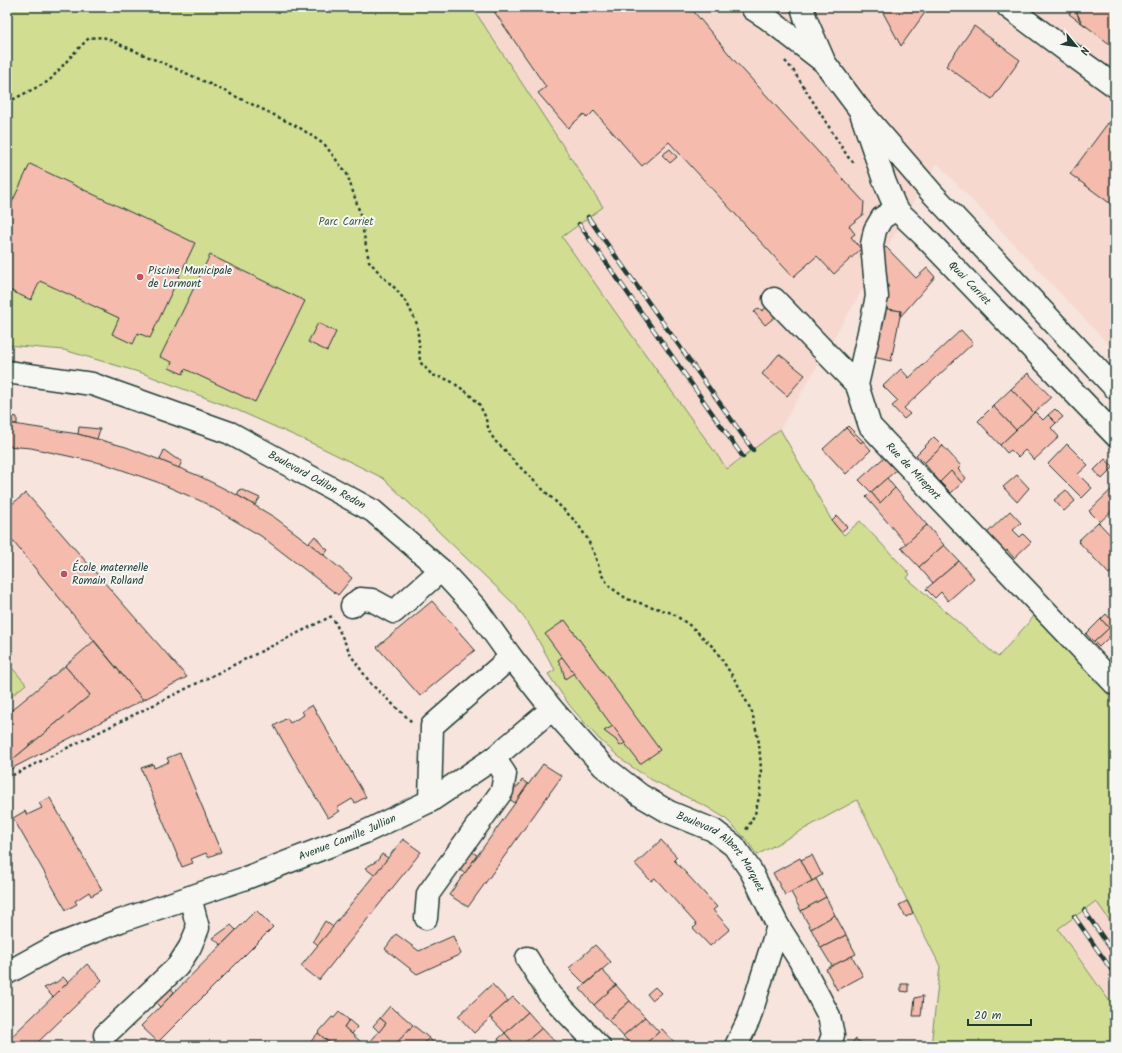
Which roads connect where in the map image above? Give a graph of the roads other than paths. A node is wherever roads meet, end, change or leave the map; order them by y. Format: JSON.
{"nodes":[{"id":1,"x":802,"y":7,"type":"edge"},
{"id":2,"x":1008,"y":7,"type":"edge"},
{"id":3,"x":756,"y":8,"type":"edge"},
{"id":4,"x":824,"y":62,"type":"junction"},
{"id":5,"x":1115,"y":86,"type":"edge"},
{"id":6,"x":860,"y":110,"type":"junction"},
{"id":7,"x":896,"y":209,"type":"junction"},
{"id":8,"x":774,"y":299,"type":"dead end"},
{"id":9,"x":7,"y":372,"type":"edge"},
{"id":10,"x":857,"y":385,"type":"junction"},
{"id":11,"x":1115,"y":388,"type":"edge"},
{"id":12,"x":1115,"y":436,"type":"edge"},
{"id":13,"x":441,"y":570,"type":"junction"},
{"id":14,"x":352,"y":606,"type":"road end"},
{"id":15,"x":511,"y":657,"type":"junction"},
{"id":16,"x":1115,"y":684,"type":"edge"},
{"id":17,"x":552,"y":709,"type":"junction"},
{"id":18,"x":494,"y":758,"type":"junction"},
{"id":19,"x":430,"y":801,"type":"junction"},
{"id":20,"x":190,"y":897,"type":"junction"},
{"id":21,"x":426,"y":918,"type":"dead end"},
{"id":22,"x":778,"y":926,"type":"junction"},
{"id":23,"x":527,"y":958,"type":"dead end"},
{"id":24,"x":7,"y":973,"type":"edge"},
{"id":25,"x":105,"y":1035,"type":"dead end"},
{"id":26,"x":599,"y":1046,"type":"edge"},
{"id":27,"x":736,"y":1046,"type":"edge"},
{"id":28,"x":829,"y":1046,"type":"edge"}],
"edges":[{"from":1,"to":4,"type":"street","name":"Quai Carriet"},
{"from":2,"to":5,"type":"street"},
{"from":3,"to":4,"type":"street","name":"Quai Carriet"},
{"from":4,"to":6,"type":"street","name":"Quai Carriet"},
{"from":6,"to":7,"type":"street","name":"Quai Carriet"},
{"from":6,"to":11,"type":"street","name":"Quai Carriet"},
{"from":7,"to":10,"type":"street"},
{"from":7,"to":12,"type":"street","name":"Quai Carriet"},
{"from":8,"to":10,"type":"street"},
{"from":9,"to":13,"type":"street","name":"Boulevard Odilon Redon"},
{"from":10,"to":16,"type":"street","name":"Rue de Mireport"},
{"from":13,"to":14,"type":"street"},
{"from":13,"to":15,"type":"street","name":"Boulevard Odilon Redon"},
{"from":15,"to":17,"type":"street","name":"Boulevard Odilon Redon"},
{"from":15,"to":19,"type":"street"},
{"from":17,"to":18,"type":"street","name":"Avenue Camille Jullian"},
{"from":17,"to":22,"type":"street","name":"Boulevard Albert Marquet"},
{"from":18,"to":19,"type":"street","name":"Avenue Camille Jullian"},
{"from":18,"to":21,"type":"street"},
{"from":19,"to":20,"type":"street","name":"Avenue Camille Jullian"},
{"from":20,"to":24,"type":"street","name":"Avenue Camille Jullian"},
{"from":20,"to":25,"type":"street"},
{"from":22,"to":27,"type":"street"},
{"from":22,"to":28,"type":"street","name":"Boulevard Albert Marquet"},
{"from":23,"to":26,"type":"street"}]}
